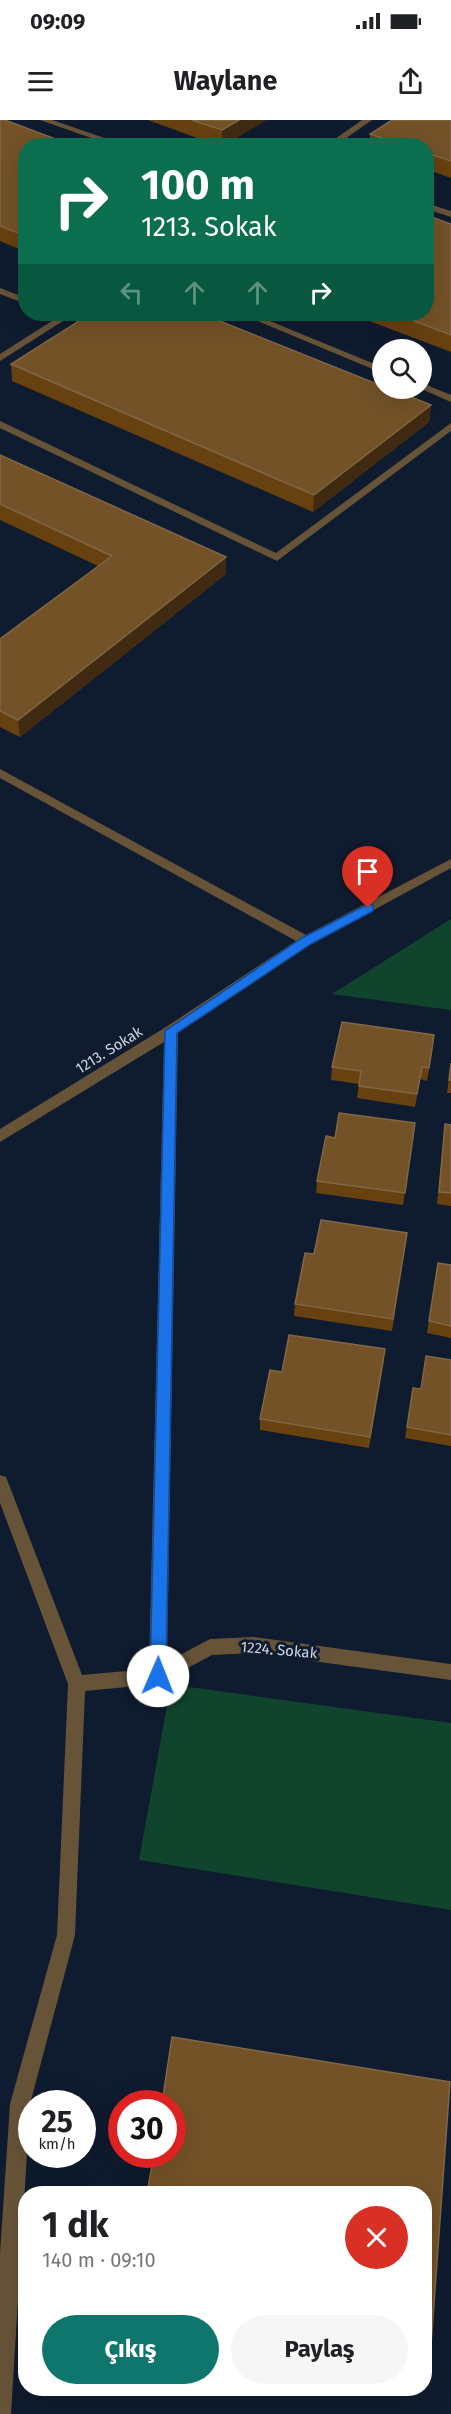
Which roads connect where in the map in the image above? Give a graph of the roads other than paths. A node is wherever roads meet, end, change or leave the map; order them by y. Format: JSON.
{"nodes":[{"id":1,"x":44,"y":120,"type":"edge"},
{"id":2,"x":368,"y":120,"type":"edge"},
{"id":3,"x":99,"y":138,"type":"edge"},
{"id":4,"x":341,"y":138,"type":"edge"},
{"id":5,"x":434,"y":209,"type":"edge"},
{"id":6,"x":451,"y":214,"type":"edge"},
{"id":7,"x":0,"y":291,"type":"edge"},
{"id":8,"x":18,"y":298,"type":"edge"},
{"id":9,"x":54,"y":321,"type":"edge"},
{"id":10,"x":263,"y":321,"type":"edge"},
{"id":11,"x":0,"y":358,"type":"edge"},
{"id":12,"x":372,"y":366,"type":"edge"},
{"id":13,"x":432,"y":390,"type":"edge"},
{"id":14,"x":451,"y":399,"type":"edge"},
{"id":15,"x":0,"y":424,"type":"edge"},
{"id":16,"x":451,"y":426,"type":"edge"},
{"id":17,"x":0,"y":774,"type":"edge"},
{"id":18,"x":451,"y":863,"type":"edge"},
{"id":19,"x":306,"y":941,"type":"junction"},
{"id":20,"x":171,"y":1031,"type":"junction"},
{"id":21,"x":0,"y":1136,"type":"edge"},
{"id":22,"x":0,"y":1482,"type":"edge"},
{"id":23,"x":451,"y":1672,"type":"edge"},
{"id":24,"x":158,"y":1676,"type":"junction"},
{"id":25,"x":77,"y":1684,"type":"junction"},
{"id":26,"x":0,"y":2414,"type":"edge"}],
"edges":[{"from":1,"to":3,"type":"street"},
{"from":2,"to":4,"type":"street"},
{"from":5,"to":6,"type":"street"},
{"from":7,"to":8,"type":"street"},
{"from":9,"to":11,"type":"street"},
{"from":10,"to":12,"type":"street"},
{"from":13,"to":14,"type":"street"},
{"from":15,"to":16,"type":"street"},
{"from":17,"to":19,"type":"street"},
{"from":18,"to":19,"type":"street","name":"1213. Sokak"},
{"from":19,"to":20,"type":"street","name":"1213. Sokak"},
{"from":20,"to":21,"type":"street","name":"1213. Sokak"},
{"from":20,"to":24,"type":"street"},
{"from":22,"to":25,"type":"street"},
{"from":23,"to":24,"type":"street","name":"1224. Sokak"},
{"from":24,"to":25,"type":"street","name":"1224. Sokak"},
{"from":25,"to":26,"type":"street"}]}
